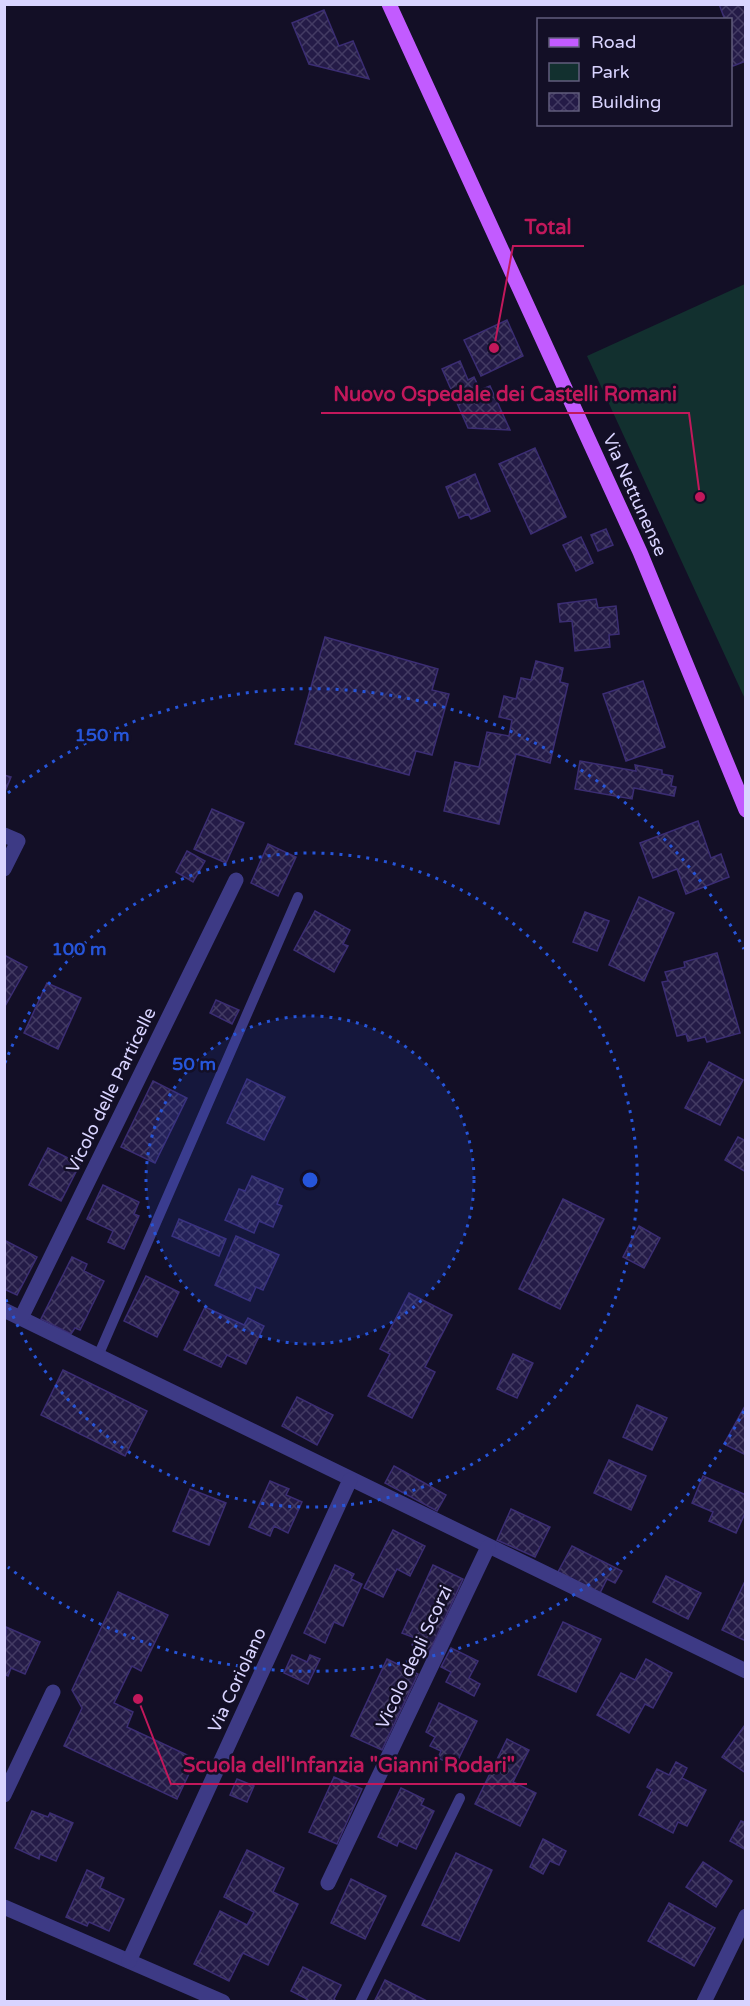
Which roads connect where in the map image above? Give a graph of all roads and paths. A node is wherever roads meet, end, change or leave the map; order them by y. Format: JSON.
{"nodes":[{"id":1,"x":388,"y":4,"type":"edge"},
{"id":2,"x":746,"y":810,"type":"edge"},
{"id":3,"x":4,"y":835,"type":"edge"},
{"id":4,"x":4,"y":869,"type":"edge"},
{"id":5,"x":236,"y":880,"type":"dead end"},
{"id":6,"x":298,"y":897,"type":"dead end"},
{"id":7,"x":4,"y":1310,"type":"edge"},
{"id":8,"x":21,"y":1318,"type":"junction"},
{"id":9,"x":98,"y":1356,"type":"junction"},
{"id":10,"x":350,"y":1480,"type":"junction"},
{"id":11,"x":488,"y":1547,"type":"junction"},
{"id":12,"x":746,"y":1671,"type":"edge"},
{"id":13,"x":53,"y":1692,"type":"dead end"},
{"id":14,"x":4,"y":1795,"type":"edge"},
{"id":15,"x":460,"y":1798,"type":"dead end"},
{"id":16,"x":328,"y":1882,"type":"dead end"},
{"id":17,"x":4,"y":1907,"type":"edge"},
{"id":18,"x":746,"y":1916,"type":"edge"},
{"id":19,"x":129,"y":1961,"type":"junction"},
{"id":20,"x":223,"y":2001,"type":"edge"},
{"id":21,"x":360,"y":2001,"type":"edge"},
{"id":22,"x":704,"y":2001,"type":"edge"}],
"edges":[{"from":1,"to":2,"type":"main road","name":"Via Nettunense"},
{"from":3,"to":4,"type":"street"},
{"from":5,"to":8,"type":"street","name":"Vicolo delle Particelle"},
{"from":6,"to":9,"type":"lane"},
{"from":7,"to":8,"type":"street"},
{"from":8,"to":9,"type":"street"},
{"from":9,"to":10,"type":"street"},
{"from":10,"to":11,"type":"street"},
{"from":10,"to":19,"type":"street","name":"Via Coriolano"},
{"from":11,"to":12,"type":"street"},
{"from":11,"to":16,"type":"street","name":"Vicolo degli Scorzi"},
{"from":13,"to":14,"type":"street"},
{"from":15,"to":21,"type":"lane"},
{"from":17,"to":19,"type":"street"},
{"from":18,"to":22,"type":"street"},
{"from":19,"to":20,"type":"street"}]}
